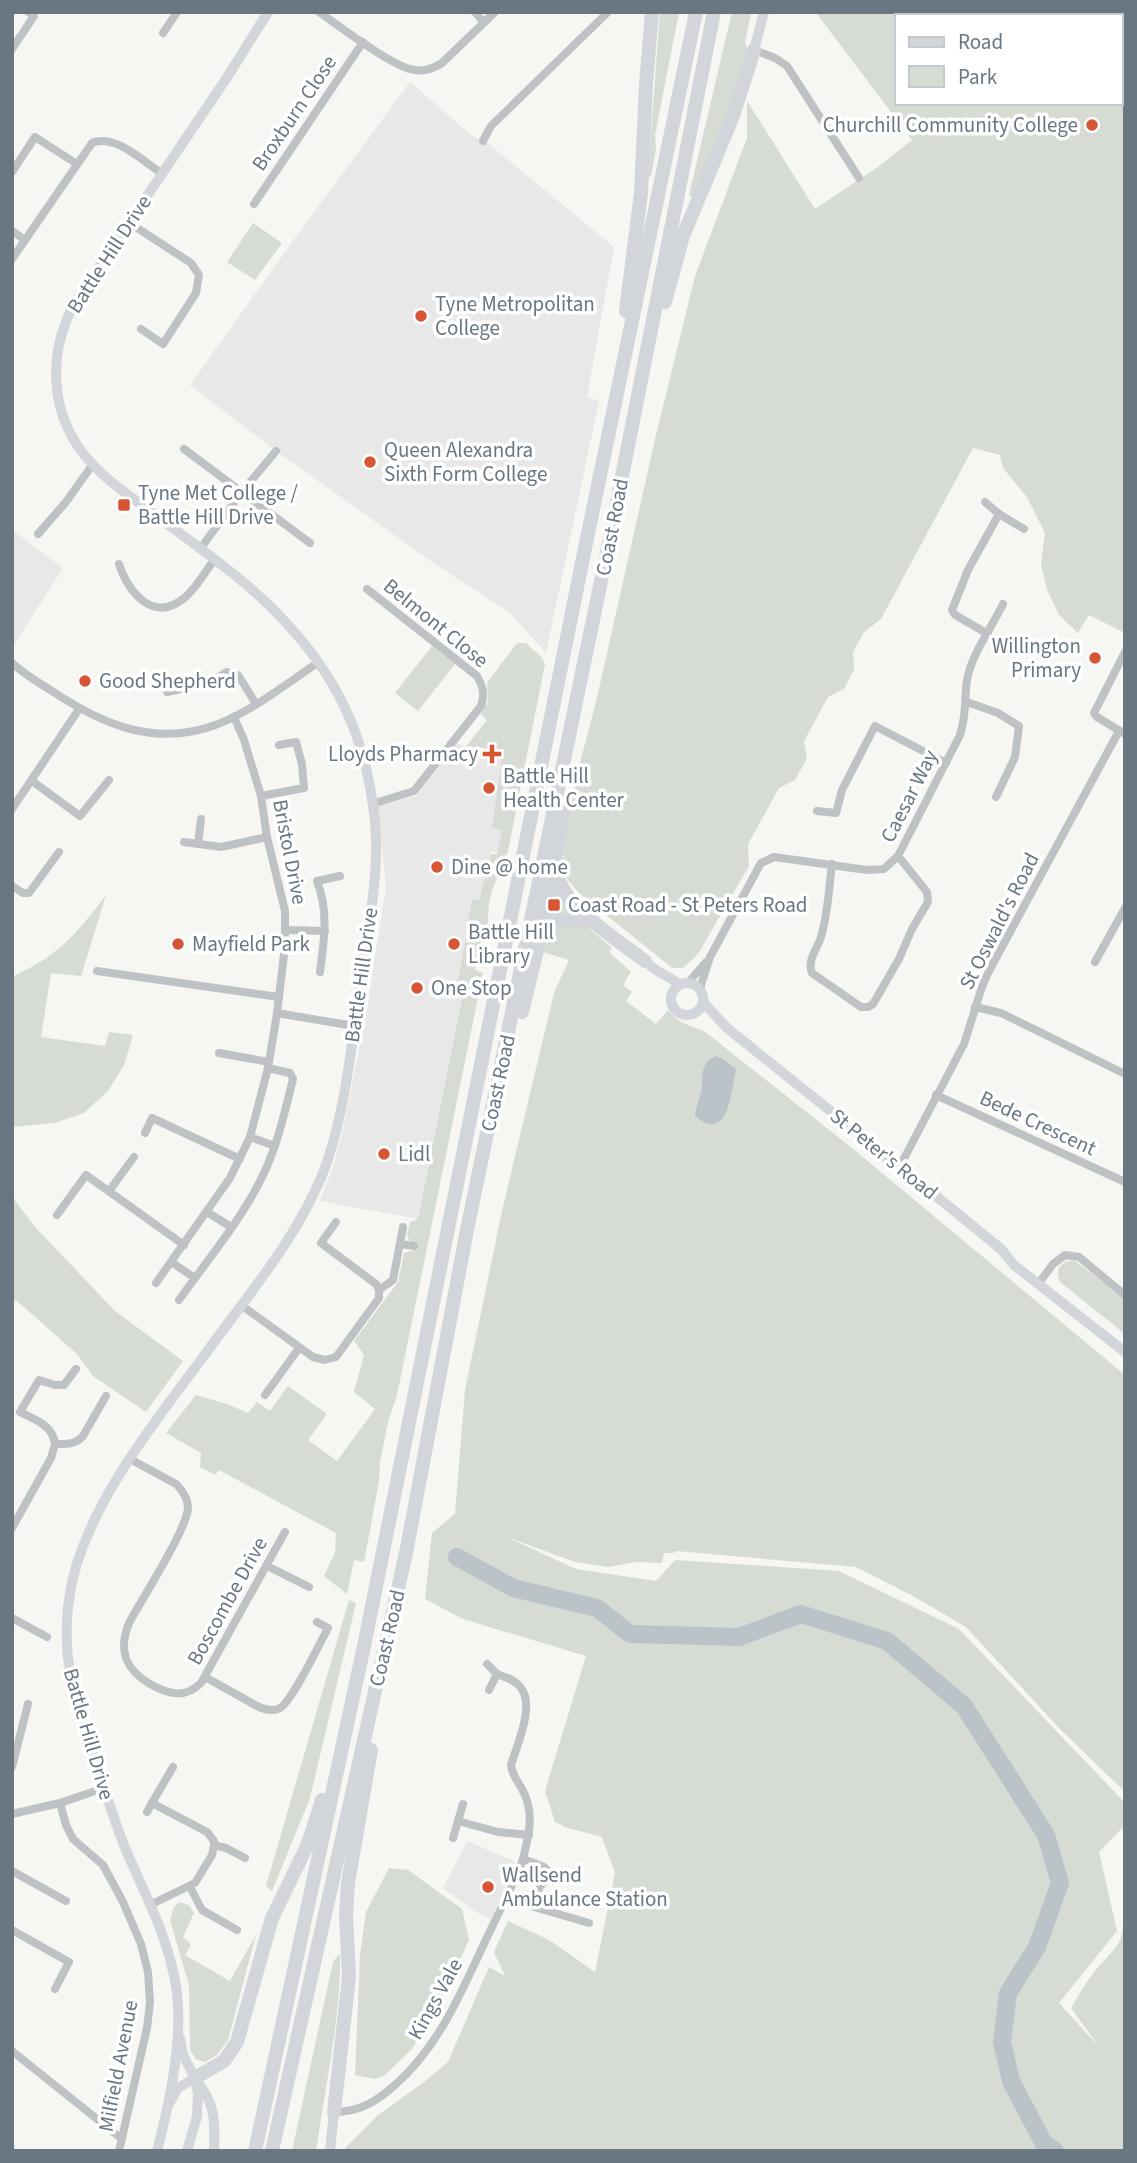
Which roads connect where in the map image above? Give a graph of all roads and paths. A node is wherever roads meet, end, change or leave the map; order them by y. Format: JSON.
{"nodes":[{"id":1,"x":28,"y":12,"type":"edge"},
{"id":2,"x":177,"y":12,"type":"edge"},
{"id":3,"x":268,"y":12,"type":"edge"},
{"id":4,"x":319,"y":12,"type":"edge"},
{"id":5,"x":475,"y":12,"type":"edge"},
{"id":6,"x":495,"y":12,"type":"edge"},
{"id":7,"x":608,"y":12,"type":"edge"},
{"id":8,"x":652,"y":12,"type":"edge"},
{"id":9,"x":696,"y":12,"type":"edge"},
{"id":10,"x":714,"y":12,"type":"edge"},
{"id":11,"x":764,"y":12,"type":"edge"},
{"id":12,"x":484,"y":23,"type":"junction"},
{"id":13,"x":163,"y":33,"type":"dead end"},
{"id":14,"x":363,"y":42,"type":"junction"},
{"id":15,"x":12,"y":49,"type":"edge"},
{"id":16,"x":754,"y":50,"type":"junction"},
{"id":17,"x":482,"y":141,"type":"dead end"},
{"id":18,"x":77,"y":163,"type":"junction"},
{"id":19,"x":12,"y":172,"type":"edge"},
{"id":20,"x":161,"y":173,"type":"junction"},
{"id":21,"x":859,"y":178,"type":"dead end"},
{"id":22,"x":254,"y":204,"type":"dead end"},
{"id":23,"x":128,"y":222,"type":"junction"},
{"id":24,"x":12,"y":231,"type":"edge"},
{"id":25,"x":26,"y":240,"type":"junction"},
{"id":26,"x":12,"y":259,"type":"edge"},
{"id":27,"x":141,"y":329,"type":"dead end"},
{"id":28,"x":632,"y":425,"type":"junction"},
{"id":29,"x":610,"y":430,"type":"junction"},
{"id":30,"x":184,"y":449,"type":"dead end"},
{"id":31,"x":276,"y":451,"type":"dead end"},
{"id":32,"x":93,"y":464,"type":"junction"},
{"id":33,"x":242,"y":492,"type":"junction"},
{"id":34,"x":985,"y":502,"type":"dead end"},
{"id":35,"x":999,"y":514,"type":"junction"},
{"id":36,"x":1024,"y":529,"type":"dead end"},
{"id":37,"x":38,"y":534,"type":"dead end"},
{"id":38,"x":310,"y":543,"type":"dead end"},
{"id":39,"x":608,"y":547,"type":"junction"},
{"id":40,"x":200,"y":549,"type":"junction"},
{"id":41,"x":214,"y":560,"type":"junction"},
{"id":42,"x":119,"y":564,"type":"dead end"},
{"id":43,"x":367,"y":589,"type":"dead end"},
{"id":44,"x":1003,"y":604,"type":"dead end"},
{"id":45,"x":988,"y":634,"type":"junction"},
{"id":46,"x":1125,"y":652,"type":"edge"},
{"id":47,"x":318,"y":662,"type":"junction"},
{"id":48,"x":12,"y":663,"type":"edge"},
{"id":49,"x":167,"y":692,"type":"dead end"},
{"id":50,"x":967,"y":702,"type":"junction"},
{"id":51,"x":256,"y":704,"type":"junction"},
{"id":52,"x":79,"y":709,"type":"junction"},
{"id":53,"x":233,"y":717,"type":"junction"},
{"id":54,"x":1122,"y":732,"type":"edge"},
{"id":55,"x":279,"y":745,"type":"dead end"},
{"id":56,"x":946,"y":763,"type":"junction"},
{"id":57,"x":109,"y":780,"type":"dead end"},
{"id":58,"x":32,"y":781,"type":"junction"},
{"id":59,"x":261,"y":796,"type":"junction"},
{"id":60,"x":996,"y":797,"type":"dead end"},
{"id":61,"x":372,"y":804,"type":"junction"},
{"id":62,"x":12,"y":809,"type":"edge"},
{"id":63,"x":817,"y":811,"type":"dead end"},
{"id":64,"x":201,"y":819,"type":"dead end"},
{"id":65,"x":267,"y":837,"type":"junction"},
{"id":66,"x":184,"y":842,"type":"dead end"},
{"id":67,"x":198,"y":844,"type":"junction"},
{"id":68,"x":59,"y":852,"type":"dead end"},
{"id":69,"x":898,"y":856,"type":"junction"},
{"id":70,"x":555,"y":864,"type":"junction"},
{"id":71,"x":832,"y":864,"type":"junction"},
{"id":72,"x":340,"y":876,"type":"dead end"},
{"id":73,"x":12,"y":886,"type":"edge"},
{"id":74,"x":1125,"y":908,"type":"edge"},
{"id":75,"x":593,"y":921,"type":"junction"},
{"id":76,"x":286,"y":930,"type":"junction"},
{"id":77,"x":325,"y":931,"type":"junction"},
{"id":78,"x":540,"y":938,"type":"junction"},
{"id":79,"x":710,"y":957,"type":"junction"},
{"id":80,"x":1095,"y":962,"type":"dead end"},
{"id":81,"x":650,"y":966,"type":"joint"},
{"id":82,"x":97,"y":971,"type":"dead end"},
{"id":83,"x":320,"y":972,"type":"dead end"},
{"id":84,"x":680,"y":986,"type":"junction"},
{"id":85,"x":700,"y":988,"type":"junction"},
{"id":86,"x":279,"y":997,"type":"junction"},
{"id":87,"x":703,"y":1002,"type":"junction"},
{"id":88,"x":975,"y":1007,"type":"junction"},
{"id":89,"x":277,"y":1013,"type":"junction"},
{"id":90,"x":696,"y":1013,"type":"junction"},
{"id":91,"x":354,"y":1026,"type":"junction"},
{"id":92,"x":727,"y":1028,"type":"junction"},
{"id":93,"x":219,"y":1053,"type":"dead end"},
{"id":94,"x":269,"y":1065,"type":"junction"},
{"id":95,"x":1125,"y":1074,"type":"edge"},
{"id":96,"x":936,"y":1096,"type":"junction"},
{"id":97,"x":145,"y":1133,"type":"dead end"},
{"id":98,"x":250,"y":1138,"type":"junction"},
{"id":99,"x":275,"y":1146,"type":"junction"},
{"id":100,"x":134,"y":1157,"type":"dead end"},
{"id":101,"x":240,"y":1158,"type":"junction"},
{"id":102,"x":899,"y":1168,"type":"junction"},
{"id":103,"x":1125,"y":1182,"type":"edge"},
{"id":104,"x":109,"y":1191,"type":"junction"},
{"id":105,"x":207,"y":1212,"type":"junction"},
{"id":106,"x":57,"y":1214,"type":"dead end"},
{"id":107,"x":337,"y":1222,"type":"dead end"},
{"id":108,"x":231,"y":1227,"type":"junction"},
{"id":109,"x":403,"y":1227,"type":"dead end"},
{"id":110,"x":467,"y":1230,"type":"junction"},
{"id":111,"x":400,"y":1244,"type":"junction"},
{"id":112,"x":184,"y":1245,"type":"junction"},
{"id":113,"x":414,"y":1246,"type":"dead end"},
{"id":114,"x":171,"y":1262,"type":"junction"},
{"id":115,"x":195,"y":1278,"type":"junction"},
{"id":116,"x":156,"y":1283,"type":"dead end"},
{"id":117,"x":1039,"y":1283,"type":"junction"},
{"id":118,"x":379,"y":1290,"type":"junction"},
{"id":119,"x":1125,"y":1295,"type":"edge"},
{"id":120,"x":179,"y":1300,"type":"dead end"},
{"id":121,"x":242,"y":1306,"type":"junction"},
{"id":122,"x":299,"y":1348,"type":"junction"},
{"id":123,"x":1125,"y":1352,"type":"edge"},
{"id":124,"x":76,"y":1369,"type":"dead end"},
{"id":125,"x":265,"y":1395,"type":"dead end"},
{"id":126,"x":106,"y":1396,"type":"dead end"},
{"id":127,"x":55,"y":1444,"type":"junction"},
{"id":128,"x":130,"y":1459,"type":"junction"},
{"id":129,"x":15,"y":1517,"type":"edge"},
{"id":130,"x":12,"y":1528,"type":"edge"},
{"id":131,"x":285,"y":1532,"type":"dead end"},
{"id":132,"x":406,"y":1553,"type":"junction"},
{"id":133,"x":267,"y":1566,"type":"junction"},
{"id":134,"x":309,"y":1587,"type":"dead end"},
{"id":135,"x":12,"y":1618,"type":"edge"},
{"id":136,"x":317,"y":1622,"type":"dead end"},
{"id":137,"x":47,"y":1637,"type":"dead end"},
{"id":138,"x":364,"y":1646,"type":"junction"},
{"id":139,"x":487,"y":1664,"type":"dead end"},
{"id":140,"x":497,"y":1674,"type":"junction"},
{"id":141,"x":205,"y":1677,"type":"junction"},
{"id":142,"x":489,"y":1690,"type":"dead end"},
{"id":143,"x":28,"y":1704,"type":"dead end"},
{"id":144,"x":12,"y":1767,"type":"edge"},
{"id":145,"x":173,"y":1767,"type":"dead end"},
{"id":146,"x":104,"y":1788,"type":"junction"},
{"id":147,"x":152,"y":1803,"type":"junction"},
{"id":148,"x":60,"y":1804,"type":"junction"},
{"id":149,"x":463,"y":1804,"type":"dead end"},
{"id":150,"x":147,"y":1812,"type":"dead end"},
{"id":151,"x":12,"y":1813,"type":"edge"},
{"id":152,"x":458,"y":1821,"type":"junction"},
{"id":153,"x":529,"y":1835,"type":"junction"},
{"id":154,"x":453,"y":1838,"type":"dead end"},
{"id":155,"x":214,"y":1845,"type":"junction"},
{"id":156,"x":245,"y":1858,"type":"dead end"},
{"id":157,"x":523,"y":1859,"type":"junction"},
{"id":158,"x":12,"y":1871,"type":"edge"},
{"id":159,"x":190,"y":1887,"type":"junction"},
{"id":160,"x":66,"y":1901,"type":"dead end"},
{"id":161,"x":150,"y":1905,"type":"junction"},
{"id":162,"x":590,"y":1923,"type":"dead end"},
{"id":163,"x":12,"y":1930,"type":"edge"},
{"id":164,"x":237,"y":1930,"type":"dead end"},
{"id":165,"x":55,"y":1989,"type":"dead end"},
{"id":166,"x":178,"y":2029,"type":"junction"},
{"id":167,"x":12,"y":2051,"type":"edge"},
{"id":168,"x":195,"y":2078,"type":"junction"},
{"id":169,"x":334,"y":2112,"type":"junction"},
{"id":170,"x":163,"y":2126,"type":"junction"},
{"id":171,"x":122,"y":2139,"type":"junction"},
{"id":172,"x":158,"y":2149,"type":"edge"},
{"id":173,"x":119,"y":2151,"type":"edge"},
{"id":174,"x":187,"y":2151,"type":"edge"},
{"id":175,"x":214,"y":2151,"type":"edge"},
{"id":176,"x":255,"y":2151,"type":"edge"},
{"id":177,"x":272,"y":2151,"type":"edge"},
{"id":178,"x":330,"y":2151,"type":"edge"}],
"edges":[{"from":1,"to":15,"type":"street"},
{"from":2,"to":13,"type":"street"},
{"from":3,"to":20,"type":"street","name":"Battle Hill Drive"},
{"from":4,"to":14,"type":"street"},
{"from":5,"to":12,"type":"street"},
{"from":6,"to":12,"type":"street"},
{"from":7,"to":17,"type":"street"},
{"from":8,"to":29,"type":"highway"},
{"from":9,"to":29,"type":"highway","name":"Coast Road"},
{"from":10,"to":28,"type":"highway","name":"Coast Road"},
{"from":11,"to":16,"type":"street"},
{"from":12,"to":14,"type":"street"},
{"from":14,"to":22,"type":"street","name":"Broxburn Close"},
{"from":16,"to":21,"type":"street"},
{"from":16,"to":28,"type":"highway"},
{"from":18,"to":19,"type":"street"},
{"from":18,"to":20,"type":"street"},
{"from":18,"to":25,"type":"street"},
{"from":20,"to":23,"type":"street","name":"Battle Hill Drive"},
{"from":23,"to":27,"type":"street"},
{"from":23,"to":32,"type":"street","name":"Battle Hill Drive"},
{"from":24,"to":25,"type":"street"},
{"from":25,"to":26,"type":"street"},
{"from":28,"to":39,"type":"highway","name":"Coast Road"},
{"from":29,"to":138,"type":"highway","name":"Coast Road"},
{"from":30,"to":33,"type":"street"},
{"from":31,"to":33,"type":"street"},
{"from":32,"to":37,"type":"street"},
{"from":32,"to":40,"type":"street","name":"Battle Hill Drive"},
{"from":33,"to":38,"type":"street"},
{"from":33,"to":40,"type":"street"},
{"from":34,"to":35,"type":"street"},
{"from":35,"to":36,"type":"street"},
{"from":35,"to":45,"type":"street"},
{"from":39,"to":70,"type":"highway"},
{"from":39,"to":110,"type":"highway","name":"Coast Road"},
{"from":40,"to":41,"type":"street","name":"Battle Hill Drive"},
{"from":41,"to":42,"type":"street"},
{"from":41,"to":47,"type":"street","name":"Battle Hill Drive"},
{"from":43,"to":61,"type":"street","name":"Belmont Close"},
{"from":44,"to":45,"type":"street","name":"Caesar Way"},
{"from":45,"to":50,"type":"street","name":"Caesar Way"},
{"from":46,"to":54,"type":"street"},
{"from":47,"to":51,"type":"street"},
{"from":47,"to":61,"type":"street","name":"Battle Hill Drive"},
{"from":48,"to":52,"type":"street"},
{"from":49,"to":51,"type":"street"},
{"from":50,"to":56,"type":"street","name":"Caesar Way"},
{"from":50,"to":60,"type":"street"},
{"from":51,"to":53,"type":"street"},
{"from":52,"to":53,"type":"street"},
{"from":52,"to":58,"type":"street"},
{"from":53,"to":59,"type":"street","name":"Bristol Drive"},
{"from":54,"to":88,"type":"street","name":"St Oswald's Road"},
{"from":55,"to":59,"type":"street"},
{"from":56,"to":63,"type":"street"},
{"from":56,"to":69,"type":"street","name":"Caesar Way"},
{"from":57,"to":58,"type":"street"},
{"from":58,"to":62,"type":"street"},
{"from":59,"to":65,"type":"street","name":"Bristol Drive"},
{"from":61,"to":91,"type":"street","name":"Battle Hill Drive"},
{"from":64,"to":67,"type":"street"},
{"from":65,"to":67,"type":"street"},
{"from":65,"to":76,"type":"street","name":"Bristol Drive"},
{"from":66,"to":67,"type":"street"},
{"from":68,"to":73,"type":"street"},
{"from":69,"to":71,"type":"street","name":"Caesar Way"},
{"from":69,"to":71,"type":"street"},
{"from":70,"to":75,"type":"highway"},
{"from":70,"to":78,"type":"highway"},
{"from":71,"to":79,"type":"street","name":"Caesar Way"},
{"from":72,"to":77,"type":"street"},
{"from":74,"to":80,"type":"street"},
{"from":75,"to":78,"type":"highway"},
{"from":75,"to":81,"type":"highway"},
{"from":76,"to":77,"type":"street"},
{"from":76,"to":86,"type":"street","name":"Bristol Drive"},
{"from":77,"to":83,"type":"street"},
{"from":78,"to":110,"type":"highway"},
{"from":79,"to":84,"type":"street","name":"Caesar Way"},
{"from":79,"to":85,"type":"street","name":"Caesar Way"},
{"from":81,"to":84,"type":"street","name":"St Peter's Road"},
{"from":82,"to":86,"type":"street"},
{"from":84,"to":85,"type":"street","name":"St Peter's Road"},
{"from":84,"to":90,"type":"street","name":"St Peter's Road"},
{"from":85,"to":87,"type":"street"},
{"from":86,"to":89,"type":"street","name":"Bristol Drive"},
{"from":87,"to":90,"type":"street"},
{"from":87,"to":92,"type":"street","name":"St Peter's Road"},
{"from":88,"to":95,"type":"street"},
{"from":88,"to":96,"type":"street","name":"St Oswald's Road"},
{"from":89,"to":91,"type":"street"},
{"from":89,"to":94,"type":"street","name":"Bristol Drive"},
{"from":90,"to":92,"type":"street","name":"St Peter's Road"},
{"from":91,"to":121,"type":"street","name":"Battle Hill Drive"},
{"from":92,"to":102,"type":"street","name":"St Peter's Road"},
{"from":93,"to":94,"type":"street"},
{"from":94,"to":98,"type":"street","name":"Bristol Drive"},
{"from":94,"to":99,"type":"street"},
{"from":96,"to":102,"type":"street","name":"St Oswald's Road"},
{"from":96,"to":103,"type":"street","name":"Bede Crescent"},
{"from":97,"to":101,"type":"street"},
{"from":98,"to":99,"type":"street"},
{"from":98,"to":101,"type":"street","name":"Bristol Drive"},
{"from":99,"to":108,"type":"street"},
{"from":100,"to":104,"type":"street"},
{"from":101,"to":105,"type":"street","name":"Bristol Drive"},
{"from":102,"to":117,"type":"street","name":"St Peter's Road"},
{"from":104,"to":106,"type":"street"},
{"from":104,"to":112,"type":"street"},
{"from":105,"to":108,"type":"street"},
{"from":105,"to":112,"type":"street","name":"Bristol Drive"},
{"from":107,"to":118,"type":"street"},
{"from":108,"to":115,"type":"street"},
{"from":109,"to":111,"type":"street"},
{"from":110,"to":132,"type":"highway","name":"Coast Road"},
{"from":111,"to":113,"type":"street"},
{"from":111,"to":118,"type":"street"},
{"from":112,"to":114,"type":"street","name":"Bristol Drive"},
{"from":114,"to":115,"type":"street"},
{"from":114,"to":116,"type":"street","name":"Bristol Drive"},
{"from":115,"to":120,"type":"street"},
{"from":117,"to":119,"type":"street"},
{"from":117,"to":123,"type":"street","name":"St Peter's Road"},
{"from":118,"to":122,"type":"street"},
{"from":121,"to":122,"type":"street"},
{"from":121,"to":128,"type":"street","name":"Battle Hill Drive"},
{"from":122,"to":125,"type":"street"},
{"from":124,"to":127,"type":"street"},
{"from":126,"to":127,"type":"street"},
{"from":127,"to":129,"type":"street"},
{"from":128,"to":141,"type":"street","name":"Boscombe Drive"},
{"from":128,"to":146,"type":"street","name":"Battle Hill Drive"},
{"from":129,"to":130,"type":"street"},
{"from":131,"to":133,"type":"street","name":"Boscombe Drive"},
{"from":132,"to":169,"type":"highway"},
{"from":132,"to":177,"type":"highway","name":"Coast Road"},
{"from":133,"to":134,"type":"street"},
{"from":133,"to":141,"type":"street","name":"Boscombe Drive"},
{"from":135,"to":137,"type":"street"},
{"from":136,"to":141,"type":"street"},
{"from":138,"to":168,"type":"highway"},
{"from":138,"to":176,"type":"highway","name":"Coast Road"},
{"from":139,"to":140,"type":"street","name":"Kings Vale"},
{"from":140,"to":142,"type":"street"},
{"from":140,"to":153,"type":"street","name":"Kings Vale"},
{"from":143,"to":144,"type":"street"},
{"from":145,"to":147,"type":"street"},
{"from":146,"to":148,"type":"street"},
{"from":146,"to":161,"type":"street","name":"Battle Hill Drive"},
{"from":147,"to":150,"type":"street"},
{"from":147,"to":155,"type":"street"},
{"from":148,"to":151,"type":"street"},
{"from":148,"to":171,"type":"street","name":"Milfield Avenue"},
{"from":149,"to":152,"type":"street"},
{"from":152,"to":153,"type":"street"},
{"from":152,"to":154,"type":"street"},
{"from":153,"to":157,"type":"street","name":"Kings Vale"},
{"from":155,"to":156,"type":"street"},
{"from":155,"to":159,"type":"street"},
{"from":157,"to":162,"type":"street"},
{"from":157,"to":169,"type":"street","name":"Kings Vale"},
{"from":158,"to":160,"type":"street"},
{"from":159,"to":161,"type":"street"},
{"from":159,"to":164,"type":"street"},
{"from":161,"to":166,"type":"street","name":"Battle Hill Drive"},
{"from":163,"to":165,"type":"street"},
{"from":166,"to":168,"type":"street","name":"Battle Hill Drive"},
{"from":166,"to":170,"type":"street","name":"Battle Hill Drive"},
{"from":167,"to":171,"type":"street"},
{"from":168,"to":170,"type":"street"},
{"from":168,"to":174,"type":"street","name":"Battle Hill Drive"},
{"from":168,"to":175,"type":"street"},
{"from":169,"to":178,"type":"street"},
{"from":170,"to":172,"type":"street","name":"Battle Hill Drive"},
{"from":171,"to":173,"type":"street","name":"Milfield Avenue"}]}
